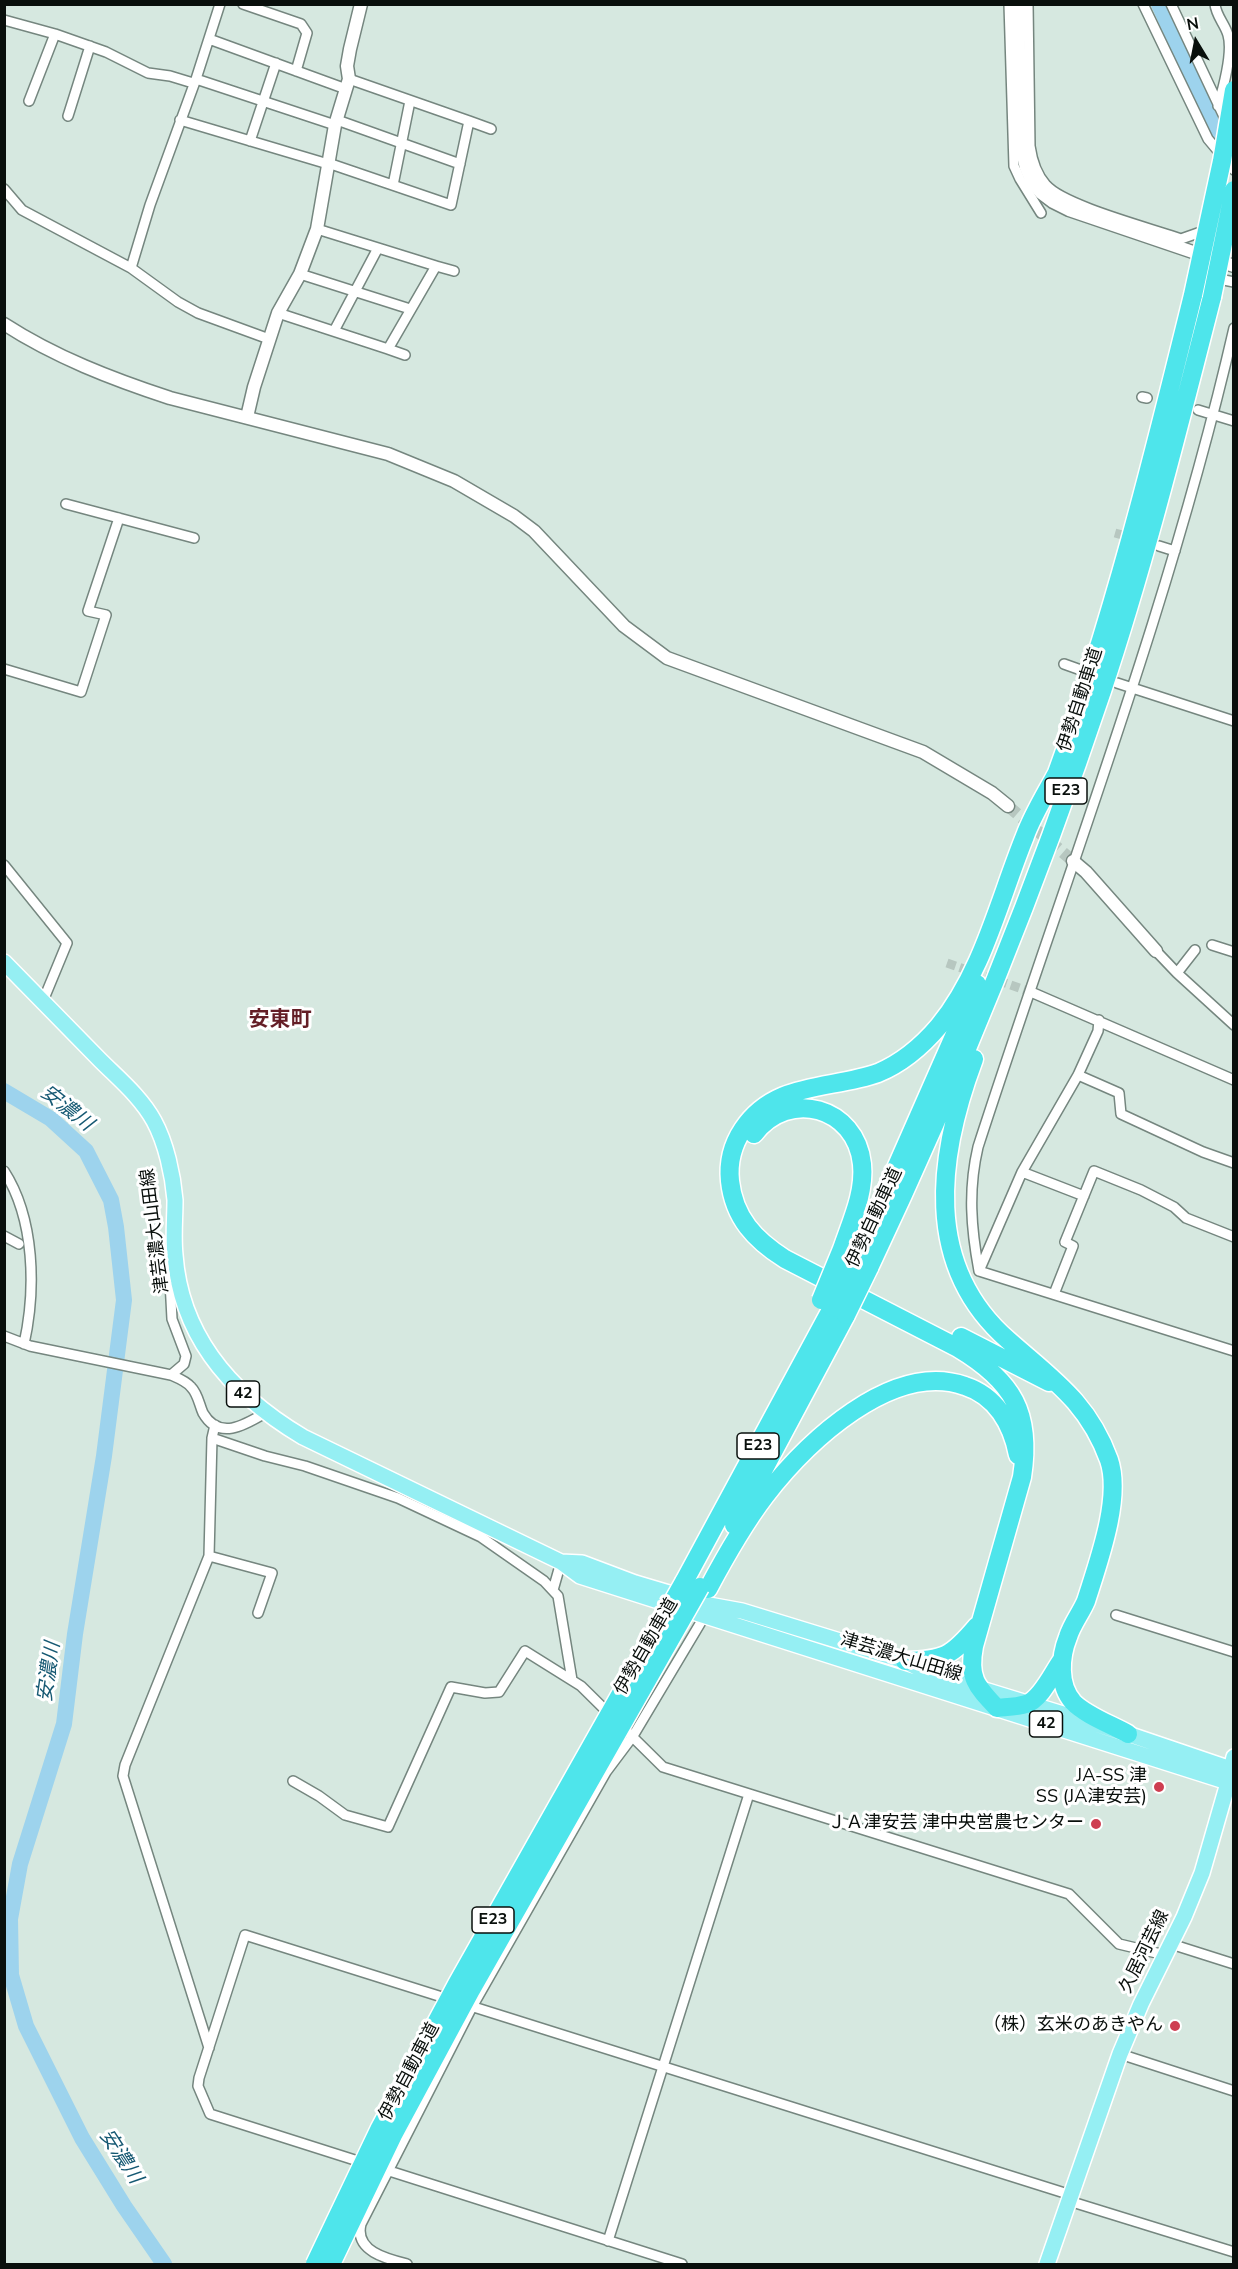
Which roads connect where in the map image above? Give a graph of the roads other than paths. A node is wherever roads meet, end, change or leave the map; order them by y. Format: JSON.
{"nodes":[{"id":1,"x":220,"y":4,"type":"edge"},
{"id":2,"x":243,"y":4,"type":"edge"},
{"id":3,"x":361,"y":4,"type":"edge"},
{"id":4,"x":1010,"y":4,"type":"edge"},
{"id":5,"x":1018,"y":4,"type":"edge"},
{"id":6,"x":1028,"y":4,"type":"edge"},
{"id":7,"x":1143,"y":4,"type":"edge"},
{"id":8,"x":1171,"y":4,"type":"edge"},
{"id":9,"x":1215,"y":4,"type":"edge"},
{"id":10,"x":4,"y":20,"type":"edge"},
{"id":11,"x":55,"y":34,"type":"junction"},
{"id":12,"x":209,"y":39,"type":"junction"},
{"id":13,"x":90,"y":46,"type":"junction"},
{"id":14,"x":276,"y":63,"type":"junction"},
{"id":15,"x":296,"y":71,"type":"junction"},
{"id":16,"x":194,"y":81,"type":"junction"},
{"id":17,"x":347,"y":84,"type":"junction"},
{"id":18,"x":1227,"y":93,"type":"edge"},
{"id":19,"x":1233,"y":98,"type":"edge"},
{"id":20,"x":28,"y":101,"type":"dead end"},
{"id":21,"x":263,"y":101,"type":"junction"},
{"id":22,"x":410,"y":101,"type":"junction"},
{"id":23,"x":1218,"y":106,"type":"junction"},
{"id":24,"x":68,"y":116,"type":"dead end"},
{"id":25,"x":180,"y":120,"type":"junction"},
{"id":26,"x":469,"y":121,"type":"junction"},
{"id":27,"x":336,"y":123,"type":"junction"},
{"id":28,"x":491,"y":129,"type":"dead end"},
{"id":29,"x":1233,"y":132,"type":"edge"},
{"id":30,"x":250,"y":141,"type":"junction"},
{"id":31,"x":402,"y":143,"type":"junction"},
{"id":32,"x":328,"y":164,"type":"junction"},
{"id":33,"x":460,"y":164,"type":"junction"},
{"id":34,"x":1233,"y":170,"type":"edge"},
{"id":35,"x":393,"y":185,"type":"junction"},
{"id":36,"x":4,"y":189,"type":"edge"},
{"id":37,"x":1233,"y":190,"type":"edge"},
{"id":38,"x":1041,"y":213,"type":"dead end"},
{"id":39,"x":317,"y":229,"type":"junction"},
{"id":40,"x":1233,"y":241,"type":"edge"},
{"id":41,"x":378,"y":248,"type":"junction"},
{"id":42,"x":436,"y":266,"type":"junction"},
{"id":43,"x":1233,"y":266,"type":"edge"},
{"id":44,"x":131,"y":268,"type":"junction"},
{"id":45,"x":454,"y":272,"type":"dead end"},
{"id":46,"x":1188,"y":272,"type":"dead end"},
{"id":47,"x":300,"y":274,"type":"junction"},
{"id":48,"x":1233,"y":282,"type":"edge"},
{"id":49,"x":355,"y":291,"type":"junction"},
{"id":50,"x":410,"y":309,"type":"junction"},
{"id":51,"x":278,"y":313,"type":"junction"},
{"id":52,"x":4,"y":324,"type":"edge"},
{"id":53,"x":1233,"y":328,"type":"edge"},
{"id":54,"x":334,"y":331,"type":"junction"},
{"id":55,"x":269,"y":339,"type":"junction"},
{"id":56,"x":388,"y":349,"type":"junction"},
{"id":57,"x":405,"y":355,"type":"dead end"},
{"id":58,"x":1198,"y":410,"type":"dead end"},
{"id":59,"x":1214,"y":414,"type":"junction"},
{"id":60,"x":247,"y":417,"type":"junction"},
{"id":61,"x":1233,"y":421,"type":"edge"},
{"id":62,"x":66,"y":504,"type":"dead end"},
{"id":63,"x":118,"y":518,"type":"junction"},
{"id":64,"x":194,"y":538,"type":"dead end"},
{"id":65,"x":1159,"y":546,"type":"dead end"},
{"id":66,"x":1175,"y":551,"type":"junction"},
{"id":67,"x":1064,"y":664,"type":"dead end"},
{"id":68,"x":4,"y":669,"type":"edge"},
{"id":69,"x":1078,"y":669,"type":"dead end"},
{"id":70,"x":1117,"y":683,"type":"dead end"},
{"id":71,"x":1132,"y":689,"type":"junction"},
{"id":72,"x":1233,"y":721,"type":"edge"},
{"id":73,"x":1058,"y":771,"type":"junction"},
{"id":74,"x":1008,"y":806,"type":"tunnel mouth"},
{"id":75,"x":1073,"y":861,"type":"junction"},
{"id":76,"x":4,"y":866,"type":"edge"},
{"id":77,"x":1030,"y":892,"type":"junction"},
{"id":78,"x":1212,"y":945,"type":"dead end"},
{"id":79,"x":1195,"y":950,"type":"dead end"},
{"id":80,"x":1156,"y":951,"type":"joint"},
{"id":81,"x":1233,"y":952,"type":"edge"},
{"id":82,"x":4,"y":962,"type":"edge"},
{"id":83,"x":1177,"y":974,"type":"junction"},
{"id":84,"x":1031,"y":992,"type":"junction"},
{"id":85,"x":43,"y":1001,"type":"junction"},
{"id":86,"x":1099,"y":1020,"type":"junction"},
{"id":87,"x":1233,"y":1025,"type":"edge"},
{"id":88,"x":1078,"y":1075,"type":"junction"},
{"id":89,"x":1233,"y":1080,"type":"edge"},
{"id":90,"x":1233,"y":1163,"type":"edge"},
{"id":91,"x":4,"y":1171,"type":"edge"},
{"id":92,"x":1023,"y":1172,"type":"junction"},
{"id":93,"x":1084,"y":1196,"type":"junction"},
{"id":94,"x":4,"y":1236,"type":"edge"},
{"id":95,"x":1233,"y":1237,"type":"edge"},
{"id":96,"x":19,"y":1244,"type":"dead end"},
{"id":97,"x":175,"y":1254,"type":"junction"},
{"id":98,"x":856,"y":1259,"type":"junction"},
{"id":99,"x":979,"y":1271,"type":"junction"},
{"id":100,"x":1054,"y":1294,"type":"junction"},
{"id":101,"x":833,"y":1308,"type":"junction"},
{"id":102,"x":4,"y":1336,"type":"edge"},
{"id":103,"x":27,"y":1345,"type":"junction"},
{"id":104,"x":1233,"y":1351,"type":"edge"},
{"id":105,"x":171,"y":1375,"type":"junction"},
{"id":106,"x":1063,"y":1388,"type":"junction"},
{"id":107,"x":265,"y":1413,"type":"junction"},
{"id":108,"x":213,"y":1423,"type":"junction"},
{"id":109,"x":212,"y":1438,"type":"junction"},
{"id":110,"x":1022,"y":1477,"type":"junction"},
{"id":111,"x":402,"y":1492,"type":"junction"},
{"id":112,"x":209,"y":1556,"type":"junction"},
{"id":113,"x":561,"y":1562,"type":"junction"},
{"id":114,"x":697,"y":1586,"type":"junction"},
{"id":115,"x":553,"y":1590,"type":"junction"},
{"id":116,"x":258,"y":1613,"type":"dead end"},
{"id":117,"x":1116,"y":1615,"type":"dead end"},
{"id":118,"x":704,"y":1617,"type":"junction"},
{"id":119,"x":980,"y":1623,"type":"junction"},
{"id":120,"x":1233,"y":1652,"type":"edge"},
{"id":121,"x":1062,"y":1660,"type":"junction"},
{"id":122,"x":904,"y":1661,"type":"junction"},
{"id":123,"x":572,"y":1680,"type":"junction"},
{"id":124,"x":978,"y":1688,"type":"junction"},
{"id":125,"x":1028,"y":1704,"type":"junction"},
{"id":126,"x":997,"y":1708,"type":"junction"},
{"id":127,"x":1128,"y":1734,"type":"junction"},
{"id":128,"x":633,"y":1736,"type":"junction"},
{"id":129,"x":1232,"y":1772,"type":"edge"},
{"id":130,"x":293,"y":1781,"type":"dead end"},
{"id":131,"x":748,"y":1794,"type":"junction"},
{"id":132,"x":1168,"y":1950,"type":"junction"},
{"id":133,"x":1233,"y":1964,"type":"edge"},
{"id":134,"x":472,"y":2007,"type":"junction"},
{"id":135,"x":209,"y":2048,"type":"junction"},
{"id":136,"x":1120,"y":2054,"type":"junction"},
{"id":137,"x":663,"y":2067,"type":"junction"},
{"id":138,"x":1233,"y":2091,"type":"edge"},
{"id":139,"x":386,"y":2172,"type":"junction"},
{"id":140,"x":1070,"y":2198,"type":"junction"},
{"id":141,"x":608,"y":2241,"type":"junction"},
{"id":142,"x":1233,"y":2252,"type":"edge"},
{"id":143,"x":315,"y":2265,"type":"edge"},
{"id":144,"x":331,"y":2265,"type":"edge"},
{"id":145,"x":407,"y":2265,"type":"edge"},
{"id":146,"x":682,"y":2265,"type":"edge"},
{"id":147,"x":1047,"y":2265,"type":"edge"}],
"edges":[{"from":1,"to":12,"type":"street"},
{"from":2,"to":15,"type":"street"},
{"from":3,"to":17,"type":"street"},
{"from":4,"to":38,"type":"street"},
{"from":5,"to":43,"type":"street"},
{"from":6,"to":40,"type":"street"},
{"from":7,"to":34,"type":"street"},
{"from":8,"to":23,"type":"street"},
{"from":9,"to":18,"type":"street"},
{"from":10,"to":11,"type":"street"},
{"from":11,"to":13,"type":"street"},
{"from":11,"to":20,"type":"street"},
{"from":12,"to":14,"type":"street"},
{"from":12,"to":16,"type":"street"},
{"from":13,"to":16,"type":"street"},
{"from":13,"to":24,"type":"street"},
{"from":14,"to":15,"type":"street"},
{"from":14,"to":21,"type":"street"},
{"from":15,"to":17,"type":"street"},
{"from":16,"to":21,"type":"street"},
{"from":16,"to":25,"type":"street"},
{"from":17,"to":22,"type":"street"},
{"from":17,"to":27,"type":"street"},
{"from":18,"to":19,"type":"street"},
{"from":18,"to":23,"type":"street"},
{"from":18,"to":73,"type":"highway","name":"伊勢自動車道","number":"E23","bridge":true},
{"from":21,"to":27,"type":"street"},
{"from":21,"to":30,"type":"street"},
{"from":22,"to":26,"type":"street"},
{"from":22,"to":31,"type":"street"},
{"from":23,"to":29,"type":"street"},
{"from":25,"to":30,"type":"street"},
{"from":25,"to":44,"type":"street"},
{"from":26,"to":28,"type":"street"},
{"from":26,"to":33,"type":"street"},
{"from":27,"to":31,"type":"street"},
{"from":27,"to":32,"type":"street"},
{"from":30,"to":32,"type":"street"},
{"from":31,"to":33,"type":"street"},
{"from":31,"to":35,"type":"street"},
{"from":32,"to":35,"type":"street"},
{"from":32,"to":39,"type":"street"},
{"from":33,"to":35,"type":"street"},
{"from":36,"to":44,"type":"street"},
{"from":37,"to":77,"type":"highway","name":"伊勢自動車道","number":"E23","bridge":true},
{"from":39,"to":41,"type":"street"},
{"from":39,"to":47,"type":"street"},
{"from":41,"to":42,"type":"street"},
{"from":41,"to":49,"type":"street"},
{"from":42,"to":45,"type":"street"},
{"from":42,"to":50,"type":"street"},
{"from":44,"to":55,"type":"street"},
{"from":46,"to":48,"type":"street"},
{"from":47,"to":49,"type":"street"},
{"from":47,"to":51,"type":"street"},
{"from":49,"to":50,"type":"street"},
{"from":49,"to":54,"type":"street"},
{"from":50,"to":56,"type":"street"},
{"from":51,"to":54,"type":"street"},
{"from":51,"to":55,"type":"street"},
{"from":52,"to":60,"type":"street"},
{"from":53,"to":59,"type":"street"},
{"from":54,"to":56,"type":"street"},
{"from":55,"to":60,"type":"street"},
{"from":56,"to":57,"type":"street"},
{"from":58,"to":59,"type":"street"},
{"from":59,"to":61,"type":"street"},
{"from":59,"to":66,"type":"street"},
{"from":60,"to":74,"type":"street"},
{"from":62,"to":63,"type":"street"},
{"from":63,"to":64,"type":"street"},
{"from":63,"to":68,"type":"street"},
{"from":65,"to":66,"type":"street"},
{"from":66,"to":71,"type":"street"},
{"from":67,"to":69,"type":"street"},
{"from":70,"to":71,"type":"street"},
{"from":71,"to":72,"type":"street"},
{"from":71,"to":75,"type":"street"},
{"from":73,"to":98,"type":"highway","name":"伊勢自動車道","number":"E23"},
{"from":73,"to":110,"type":"highway"},
{"from":75,"to":80,"type":"street"},
{"from":75,"to":84,"type":"street"},
{"from":76,"to":85,"type":"street"},
{"from":77,"to":98,"type":"highway","name":"伊勢自動車道","number":"E23"},
{"from":77,"to":106,"type":"highway"},
{"from":78,"to":81,"type":"street"},
{"from":79,"to":83,"type":"street"},
{"from":80,"to":83,"type":"street"},
{"from":82,"to":85,"type":"main road","name":"津芸濃大山田線","number":"42"},
{"from":83,"to":87,"type":"street"},
{"from":84,"to":86,"type":"street"},
{"from":84,"to":99,"type":"street"},
{"from":85,"to":97,"type":"main road","name":"津芸濃大山田線","number":"42"},
{"from":86,"to":88,"type":"street"},
{"from":86,"to":89,"type":"street"},
{"from":88,"to":90,"type":"street"},
{"from":88,"to":92,"type":"street"},
{"from":91,"to":103,"type":"street"},
{"from":92,"to":93,"type":"street"},
{"from":92,"to":99,"type":"street"},
{"from":93,"to":95,"type":"street"},
{"from":93,"to":100,"type":"street"},
{"from":94,"to":96,"type":"street"},
{"from":97,"to":105,"type":"street"},
{"from":97,"to":107,"type":"main road","name":"津芸濃大山田線","number":"42"},
{"from":98,"to":101,"type":"highway","bridge":true},
{"from":98,"to":101,"type":"highway","name":"伊勢自動車道","number":"E23","bridge":true},
{"from":98,"to":106,"type":"highway"},
{"from":99,"to":100,"type":"street"},
{"from":100,"to":104,"type":"street"},
{"from":101,"to":114,"type":"highway","name":"伊勢自動車道","number":"E23"},
{"from":101,"to":114,"type":"highway","name":"伊勢自動車道","number":"E23"},
{"from":102,"to":103,"type":"street"},
{"from":103,"to":105,"type":"street"},
{"from":105,"to":108,"type":"street"},
{"from":106,"to":121,"type":"highway"},
{"from":107,"to":108,"type":"street"},
{"from":107,"to":111,"type":"main road","name":"津芸濃大山田線","number":"42"},
{"from":108,"to":109,"type":"street"},
{"from":109,"to":111,"type":"street"},
{"from":109,"to":112,"type":"street"},
{"from":110,"to":114,"type":"highway"},
{"from":110,"to":119,"type":"highway"},
{"from":111,"to":113,"type":"main road","name":"津芸濃大山田線","number":"42"},
{"from":111,"to":115,"type":"street"},
{"from":112,"to":116,"type":"street"},
{"from":112,"to":135,"type":"street"},
{"from":113,"to":115,"type":"street"},
{"from":113,"to":118,"type":"main road","name":"津芸濃大山田線","number":"42"},
{"from":113,"to":122,"type":"main road","name":"津芸濃大山田線","number":"42"},
{"from":114,"to":143,"type":"highway","name":"伊勢自動車道","number":"E23","bridge":true},
{"from":114,"to":144,"type":"highway","name":"伊勢自動車道","number":"E23","bridge":true},
{"from":115,"to":123,"type":"street"},
{"from":117,"to":120,"type":"street"},
{"from":118,"to":126,"type":"main road","name":"津芸濃大山田線","number":"42"},
{"from":118,"to":128,"type":"street"},
{"from":119,"to":122,"type":"highway"},
{"from":119,"to":124,"type":"highway"},
{"from":121,"to":125,"type":"highway"},
{"from":121,"to":127,"type":"highway"},
{"from":122,"to":124,"type":"main road","name":"津芸濃大山田線","number":"42"},
{"from":123,"to":128,"type":"street"},
{"from":123,"to":130,"type":"street"},
{"from":124,"to":125,"type":"main road","name":"津芸濃大山田線","number":"42"},
{"from":124,"to":126,"type":"highway"},
{"from":125,"to":126,"type":"highway"},
{"from":125,"to":127,"type":"main road","name":"津芸濃大山田線","number":"42"},
{"from":126,"to":129,"type":"main road","name":"津芸濃大山田線","number":"42"},
{"from":127,"to":129,"type":"main road","name":"津芸濃大山田線","number":"42"},
{"from":128,"to":131,"type":"street"},
{"from":128,"to":134,"type":"street"},
{"from":129,"to":132,"type":"main road","name":"久居河芸線"},
{"from":131,"to":132,"type":"street"},
{"from":131,"to":137,"type":"street"},
{"from":132,"to":133,"type":"street"},
{"from":132,"to":136,"type":"main road","name":"久居河芸線"},
{"from":134,"to":135,"type":"street"},
{"from":134,"to":137,"type":"street"},
{"from":134,"to":139,"type":"street"},
{"from":135,"to":139,"type":"street"},
{"from":136,"to":138,"type":"street"},
{"from":136,"to":140,"type":"main road","name":"久居河芸線"},
{"from":137,"to":140,"type":"street"},
{"from":137,"to":141,"type":"street"},
{"from":139,"to":141,"type":"street"},
{"from":139,"to":145,"type":"street"},
{"from":140,"to":142,"type":"street"},
{"from":140,"to":147,"type":"main road","name":"久居河芸線"},
{"from":141,"to":146,"type":"street"}]}
